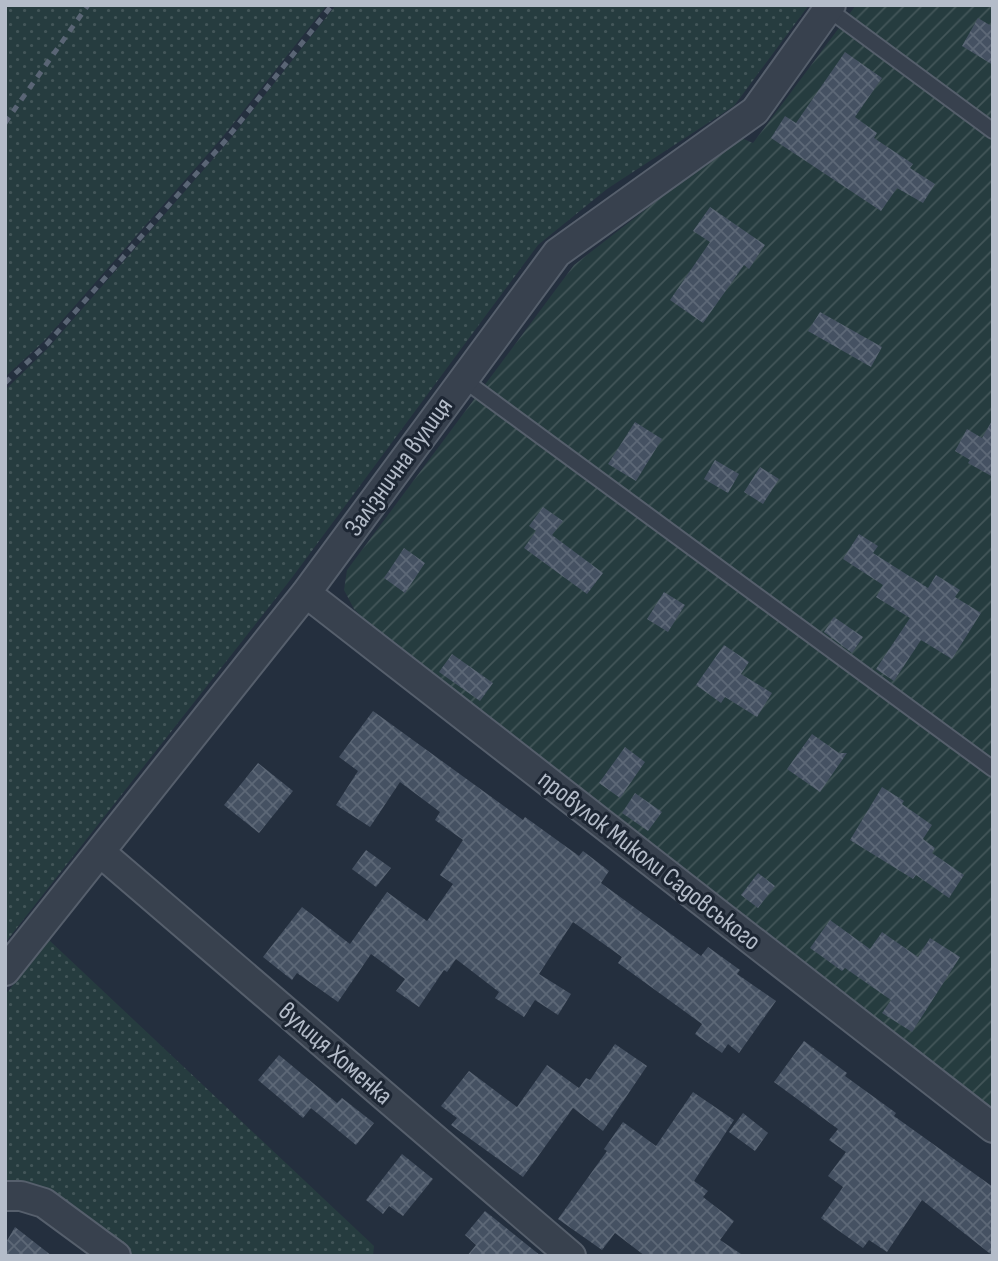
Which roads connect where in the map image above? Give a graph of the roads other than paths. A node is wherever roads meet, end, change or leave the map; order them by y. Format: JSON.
{"nodes":[{"id":1,"x":830,"y":7,"type":"edge"},
{"id":2,"x":993,"y":131,"type":"edge"},
{"id":3,"x":464,"y":380,"type":"junction"},
{"id":4,"x":306,"y":593,"type":"junction"},
{"id":5,"x":993,"y":769,"type":"edge"},
{"id":6,"x":100,"y":852,"type":"junction"},
{"id":7,"x":5,"y":971,"type":"edge"},
{"id":8,"x":993,"y":1128,"type":"edge"},
{"id":9,"x":5,"y":1196,"type":"edge"},
{"id":10,"x":116,"y":1256,"type":"edge"},
{"id":11,"x":571,"y":1256,"type":"edge"}],
"edges":[{"from":1,"to":2,"type":"lane"},
{"from":1,"to":3,"type":"street","name":"Залізнична вулиця"},
{"from":3,"to":4,"type":"street","name":"Залізнична вулиця"},
{"from":3,"to":5,"type":"lane"},
{"from":4,"to":6,"type":"street","name":"Залізнична вулиця"},
{"from":4,"to":8,"type":"street","name":"провулок Миколи Садовського"},
{"from":6,"to":7,"type":"street","name":"Залізнична вулиця"},
{"from":6,"to":11,"type":"street","name":"вулиця Хоменка"},
{"from":9,"to":10,"type":"street"}]}
